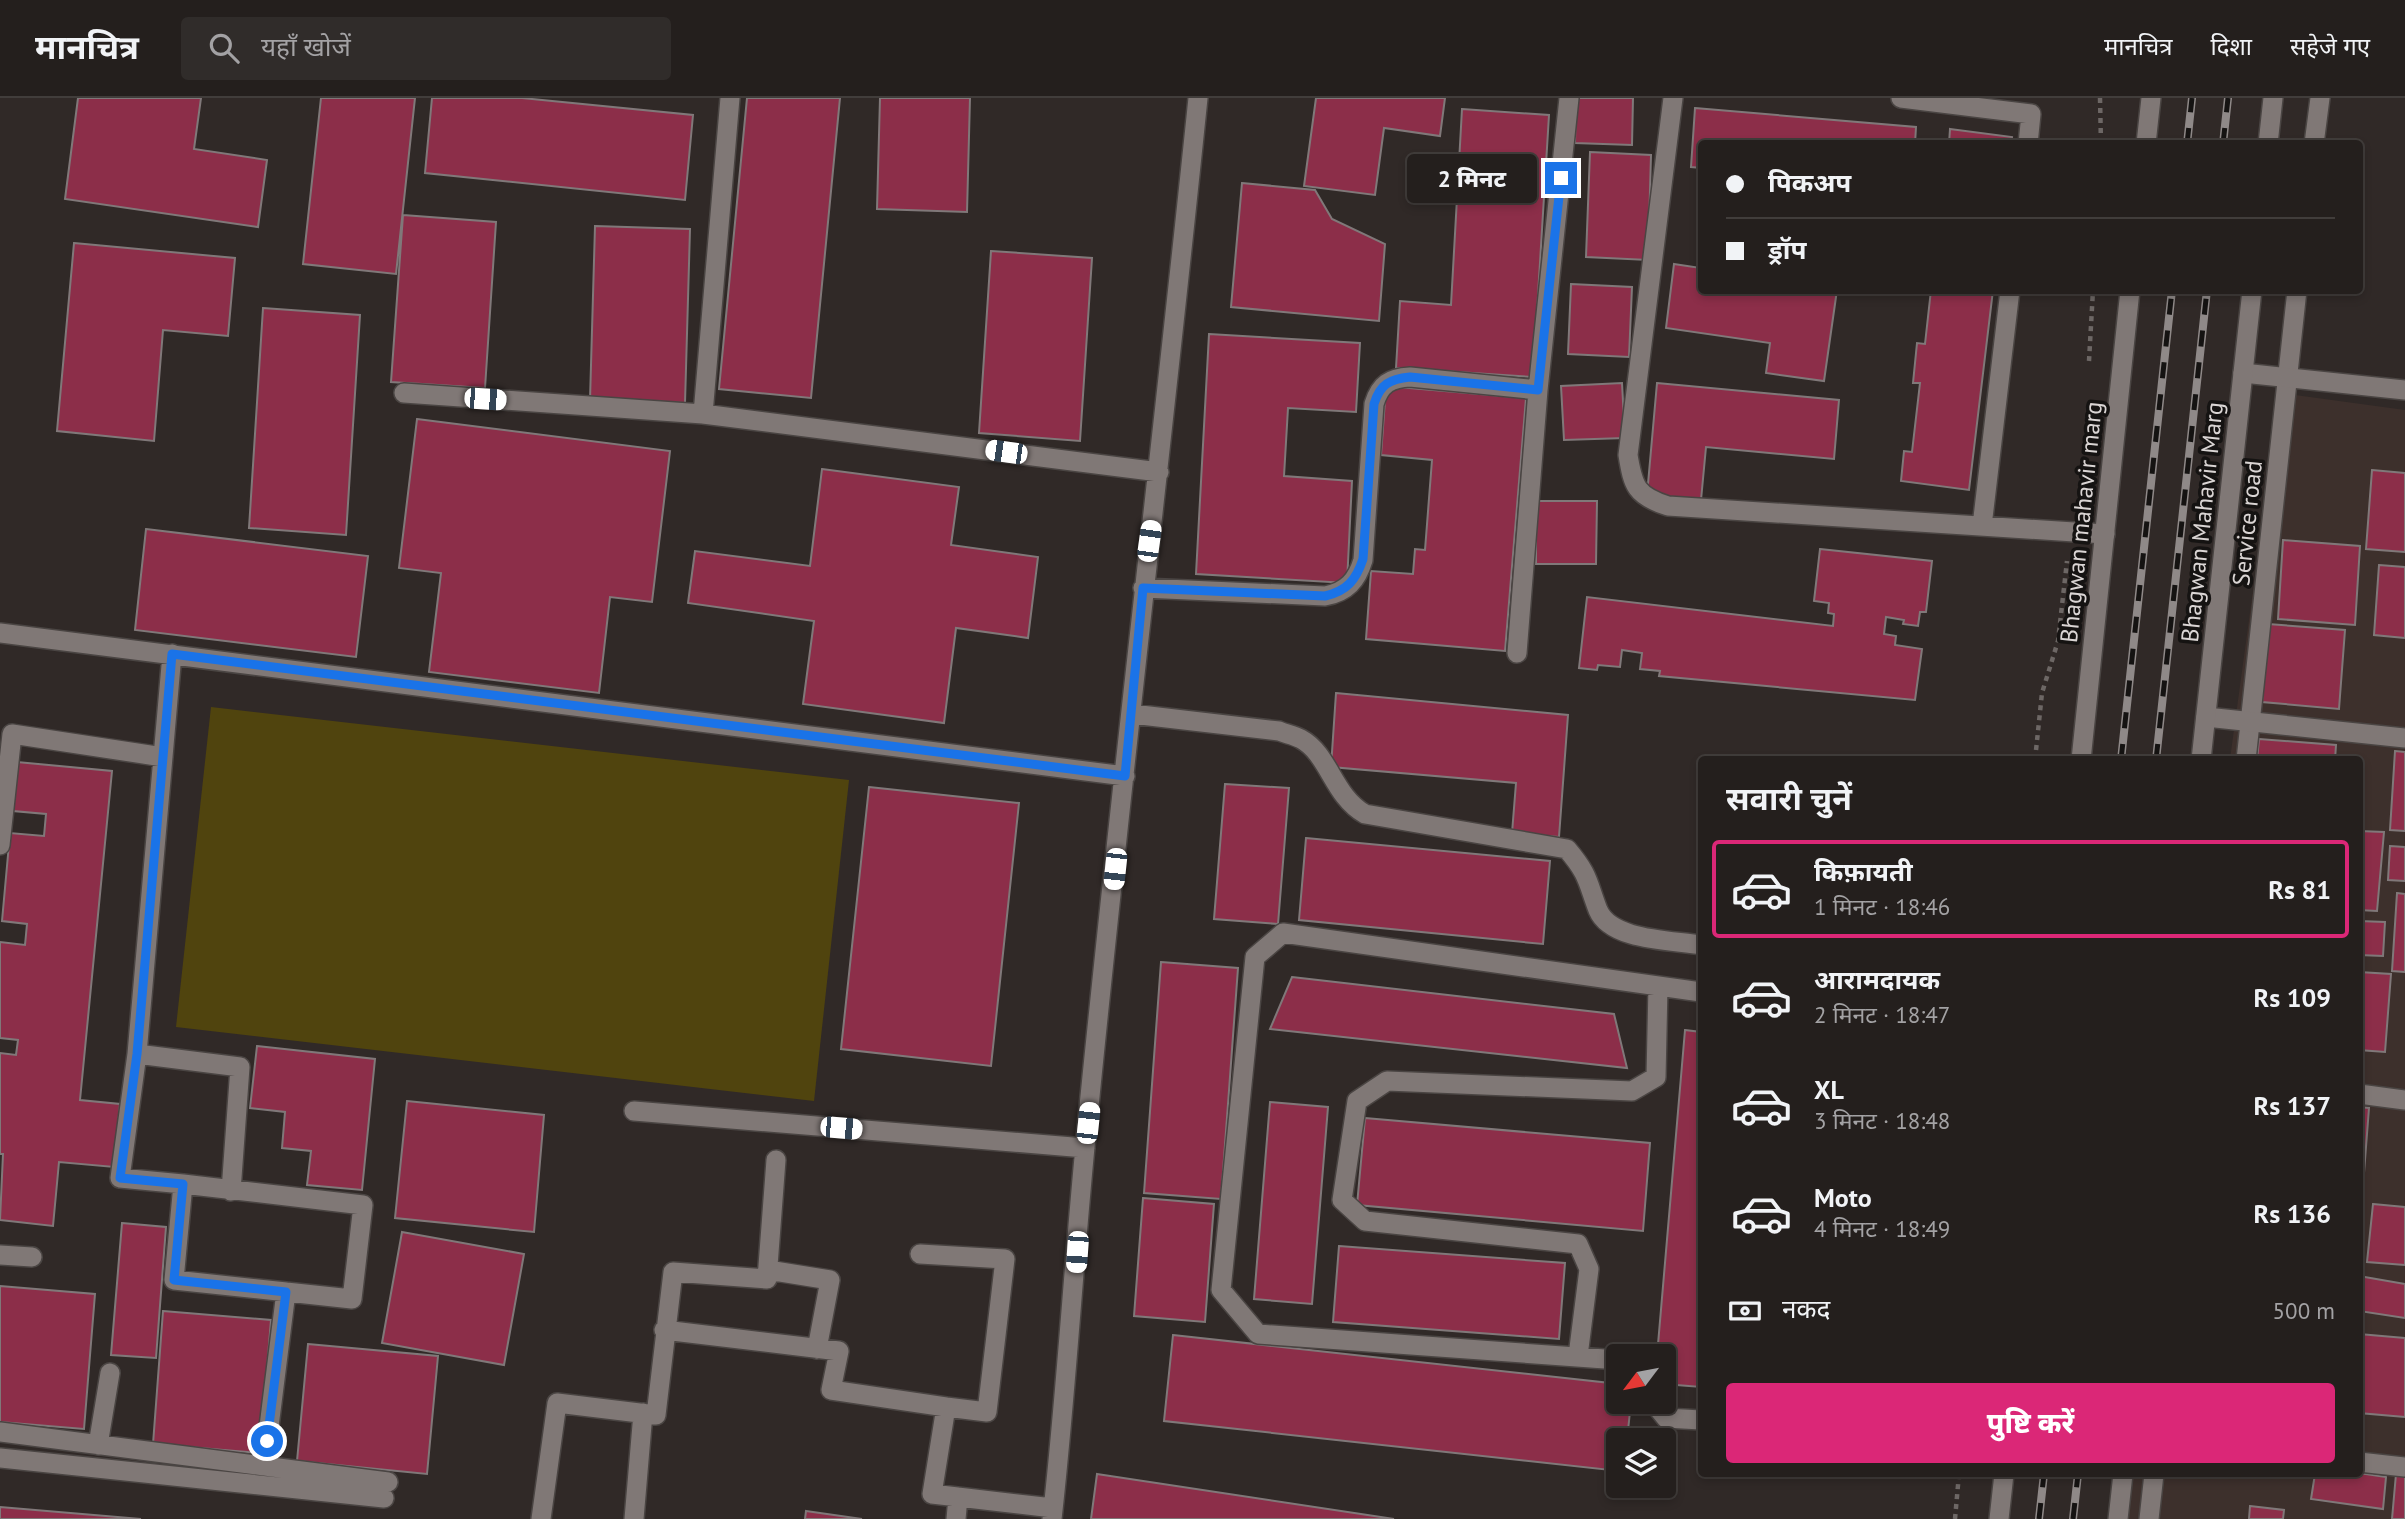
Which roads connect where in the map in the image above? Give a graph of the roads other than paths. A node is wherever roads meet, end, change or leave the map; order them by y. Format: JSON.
{"nodes":[{"id":1,"x":730,"y":98,"type":"edge"},
{"id":2,"x":1198,"y":98,"type":"edge"},
{"id":3,"x":1569,"y":98,"type":"edge"},
{"id":4,"x":1673,"y":98,"type":"edge"},
{"id":5,"x":1901,"y":98,"type":"edge"},
{"id":6,"x":2151,"y":98,"type":"edge"},
{"id":7,"x":2273,"y":98,"type":"edge"},
{"id":8,"x":2320,"y":98,"type":"edge"},
{"id":9,"x":2028,"y":140,"type":"edge"},
{"id":10,"x":2146,"y":140,"type":"edge"},
{"id":11,"x":2268,"y":140,"type":"edge"},
{"id":12,"x":2315,"y":140,"type":"edge"},
{"id":13,"x":2010,"y":294,"type":"edge"},
{"id":14,"x":2130,"y":294,"type":"edge"},
{"id":15,"x":2252,"y":294,"type":"edge"},
{"id":16,"x":2297,"y":294,"type":"edge"},
{"id":17,"x":2244,"y":373,"type":"junction"},
{"id":18,"x":2287,"y":378,"type":"junction"},
{"id":19,"x":1538,"y":390,"type":"junction"},
{"id":20,"x":2405,"y":390,"type":"edge"},
{"id":21,"x":404,"y":393,"type":"dead end"},
{"id":22,"x":703,"y":414,"type":"junction"},
{"id":23,"x":1159,"y":472,"type":"junction"},
{"id":24,"x":1982,"y":526,"type":"junction"},
{"id":25,"x":2105,"y":534,"type":"junction"},
{"id":26,"x":1143,"y":588,"type":"junction"},
{"id":27,"x":0,"y":633,"type":"edge"},
{"id":28,"x":1517,"y":653,"type":"dead end"},
{"id":29,"x":172,"y":654,"type":"junction"},
{"id":30,"x":1132,"y":714,"type":"junction"},
{"id":31,"x":2206,"y":717,"type":"junction"},
{"id":32,"x":2251,"y":722,"type":"junction"},
{"id":33,"x":2405,"y":738,"type":"edge"},
{"id":34,"x":2081,"y":756,"type":"edge"},
{"id":35,"x":2201,"y":756,"type":"edge"},
{"id":36,"x":2247,"y":756,"type":"edge"},
{"id":37,"x":163,"y":757,"type":"junction"},
{"id":38,"x":1125,"y":776,"type":"junction"},
{"id":39,"x":0,"y":845,"type":"edge"},
{"id":40,"x":1698,"y":945,"type":"edge"},
{"id":41,"x":1658,"y":986,"type":"junction"},
{"id":42,"x":1698,"y":992,"type":"edge"},
{"id":43,"x":137,"y":1054,"type":"junction"},
{"id":44,"x":2363,"y":1095,"type":"edge"},
{"id":45,"x":2405,"y":1100,"type":"edge"},
{"id":46,"x":634,"y":1111,"type":"dead end"},
{"id":47,"x":1085,"y":1149,"type":"junction"},
{"id":48,"x":776,"y":1160,"type":"dead end"},
{"id":49,"x":183,"y":1184,"type":"junction"},
{"id":50,"x":231,"y":1192,"type":"junction"},
{"id":51,"x":920,"y":1254,"type":"dead end"},
{"id":52,"x":0,"y":1255,"type":"edge"},
{"id":53,"x":32,"y":1257,"type":"dead end"},
{"id":54,"x":768,"y":1270,"type":"junction"},
{"id":55,"x":286,"y":1292,"type":"junction"},
{"id":56,"x":664,"y":1330,"type":"junction"},
{"id":57,"x":817,"y":1349,"type":"junction"},
{"id":58,"x":1578,"y":1356,"type":"junction"},
{"id":59,"x":1606,"y":1359,"type":"edge"},
{"id":60,"x":110,"y":1373,"type":"dead end"},
{"id":61,"x":946,"y":1407,"type":"junction"},
{"id":62,"x":643,"y":1413,"type":"junction"},
{"id":63,"x":1663,"y":1414,"type":"edge"},
{"id":64,"x":1698,"y":1420,"type":"edge"},
{"id":65,"x":0,"y":1433,"type":"edge"},
{"id":66,"x":98,"y":1445,"type":"junction"},
{"id":67,"x":0,"y":1458,"type":"edge"},
{"id":68,"x":2363,"y":1462,"type":"edge"},
{"id":69,"x":264,"y":1466,"type":"junction"},
{"id":70,"x":2405,"y":1467,"type":"edge"},
{"id":71,"x":2004,"y":1477,"type":"edge"},
{"id":72,"x":2123,"y":1477,"type":"edge"},
{"id":73,"x":2154,"y":1477,"type":"edge"},
{"id":74,"x":958,"y":1497,"type":"junction"},
{"id":75,"x":1052,"y":1514,"type":"edge"},
{"id":76,"x":541,"y":1519,"type":"edge"},
{"id":77,"x":634,"y":1519,"type":"edge"},
{"id":78,"x":956,"y":1519,"type":"edge"},
{"id":79,"x":1999,"y":1519,"type":"edge"},
{"id":80,"x":2118,"y":1519,"type":"edge"},
{"id":81,"x":2149,"y":1519,"type":"edge"}],
"edges":[{"from":1,"to":22,"type":"street"},
{"from":2,"to":23,"type":"street"},
{"from":3,"to":19,"type":"street"},
{"from":4,"to":24,"type":"street"},
{"from":5,"to":9,"type":"street"},
{"from":6,"to":10,"type":"street"},
{"from":7,"to":11,"type":"street"},
{"from":8,"to":12,"type":"street"},
{"from":13,"to":24,"type":"street"},
{"from":14,"to":25,"type":"street","name":"Bhagwan mahavir marg"},
{"from":15,"to":17,"type":"street","name":"Bhagwan Mahavir Marg"},
{"from":16,"to":18,"type":"street","name":"Service road"},
{"from":17,"to":18,"type":"street"},
{"from":17,"to":31,"type":"street","name":"Bhagwan Mahavir Marg"},
{"from":18,"to":20,"type":"street"},
{"from":18,"to":32,"type":"street","name":"Service road"},
{"from":19,"to":26,"type":"street"},
{"from":19,"to":28,"type":"street"},
{"from":21,"to":22,"type":"street"},
{"from":22,"to":23,"type":"street"},
{"from":23,"to":26,"type":"street"},
{"from":24,"to":25,"type":"street"},
{"from":25,"to":34,"type":"street","name":"Bhagwan mahavir marg"},
{"from":26,"to":30,"type":"street"},
{"from":27,"to":29,"type":"street"},
{"from":29,"to":37,"type":"street"},
{"from":29,"to":38,"type":"street"},
{"from":30,"to":38,"type":"street"},
{"from":30,"to":40,"type":"street"},
{"from":31,"to":32,"type":"street"},
{"from":31,"to":35,"type":"street","name":"Bhagwan Mahavir Marg"},
{"from":32,"to":33,"type":"street"},
{"from":32,"to":36,"type":"street","name":"Service road"},
{"from":37,"to":39,"type":"street"},
{"from":37,"to":43,"type":"street"},
{"from":38,"to":47,"type":"street"},
{"from":41,"to":42,"type":"street"},
{"from":41,"to":58,"type":"street"},
{"from":41,"to":58,"type":"street"},
{"from":43,"to":49,"type":"street"},
{"from":43,"to":50,"type":"street"},
{"from":44,"to":45,"type":"street"},
{"from":46,"to":47,"type":"street"},
{"from":47,"to":75,"type":"street"},
{"from":48,"to":54,"type":"street"},
{"from":49,"to":50,"type":"street"},
{"from":49,"to":55,"type":"street"},
{"from":50,"to":55,"type":"street"},
{"from":51,"to":61,"type":"street"},
{"from":52,"to":53,"type":"street"},
{"from":54,"to":56,"type":"street"},
{"from":54,"to":57,"type":"street"},
{"from":55,"to":69,"type":"street"},
{"from":56,"to":57,"type":"street"},
{"from":56,"to":62,"type":"street"},
{"from":57,"to":61,"type":"street"},
{"from":58,"to":59,"type":"street"},
{"from":60,"to":66,"type":"street"},
{"from":61,"to":74,"type":"street"},
{"from":62,"to":76,"type":"street"},
{"from":62,"to":77,"type":"street"},
{"from":63,"to":64,"type":"street"},
{"from":65,"to":66,"type":"street"},
{"from":66,"to":69,"type":"street"},
{"from":67,"to":69,"type":"street"},
{"from":68,"to":70,"type":"street"},
{"from":71,"to":79,"type":"street"},
{"from":72,"to":80,"type":"street"},
{"from":73,"to":81,"type":"street"},
{"from":74,"to":75,"type":"street"},
{"from":74,"to":78,"type":"street"}]}
